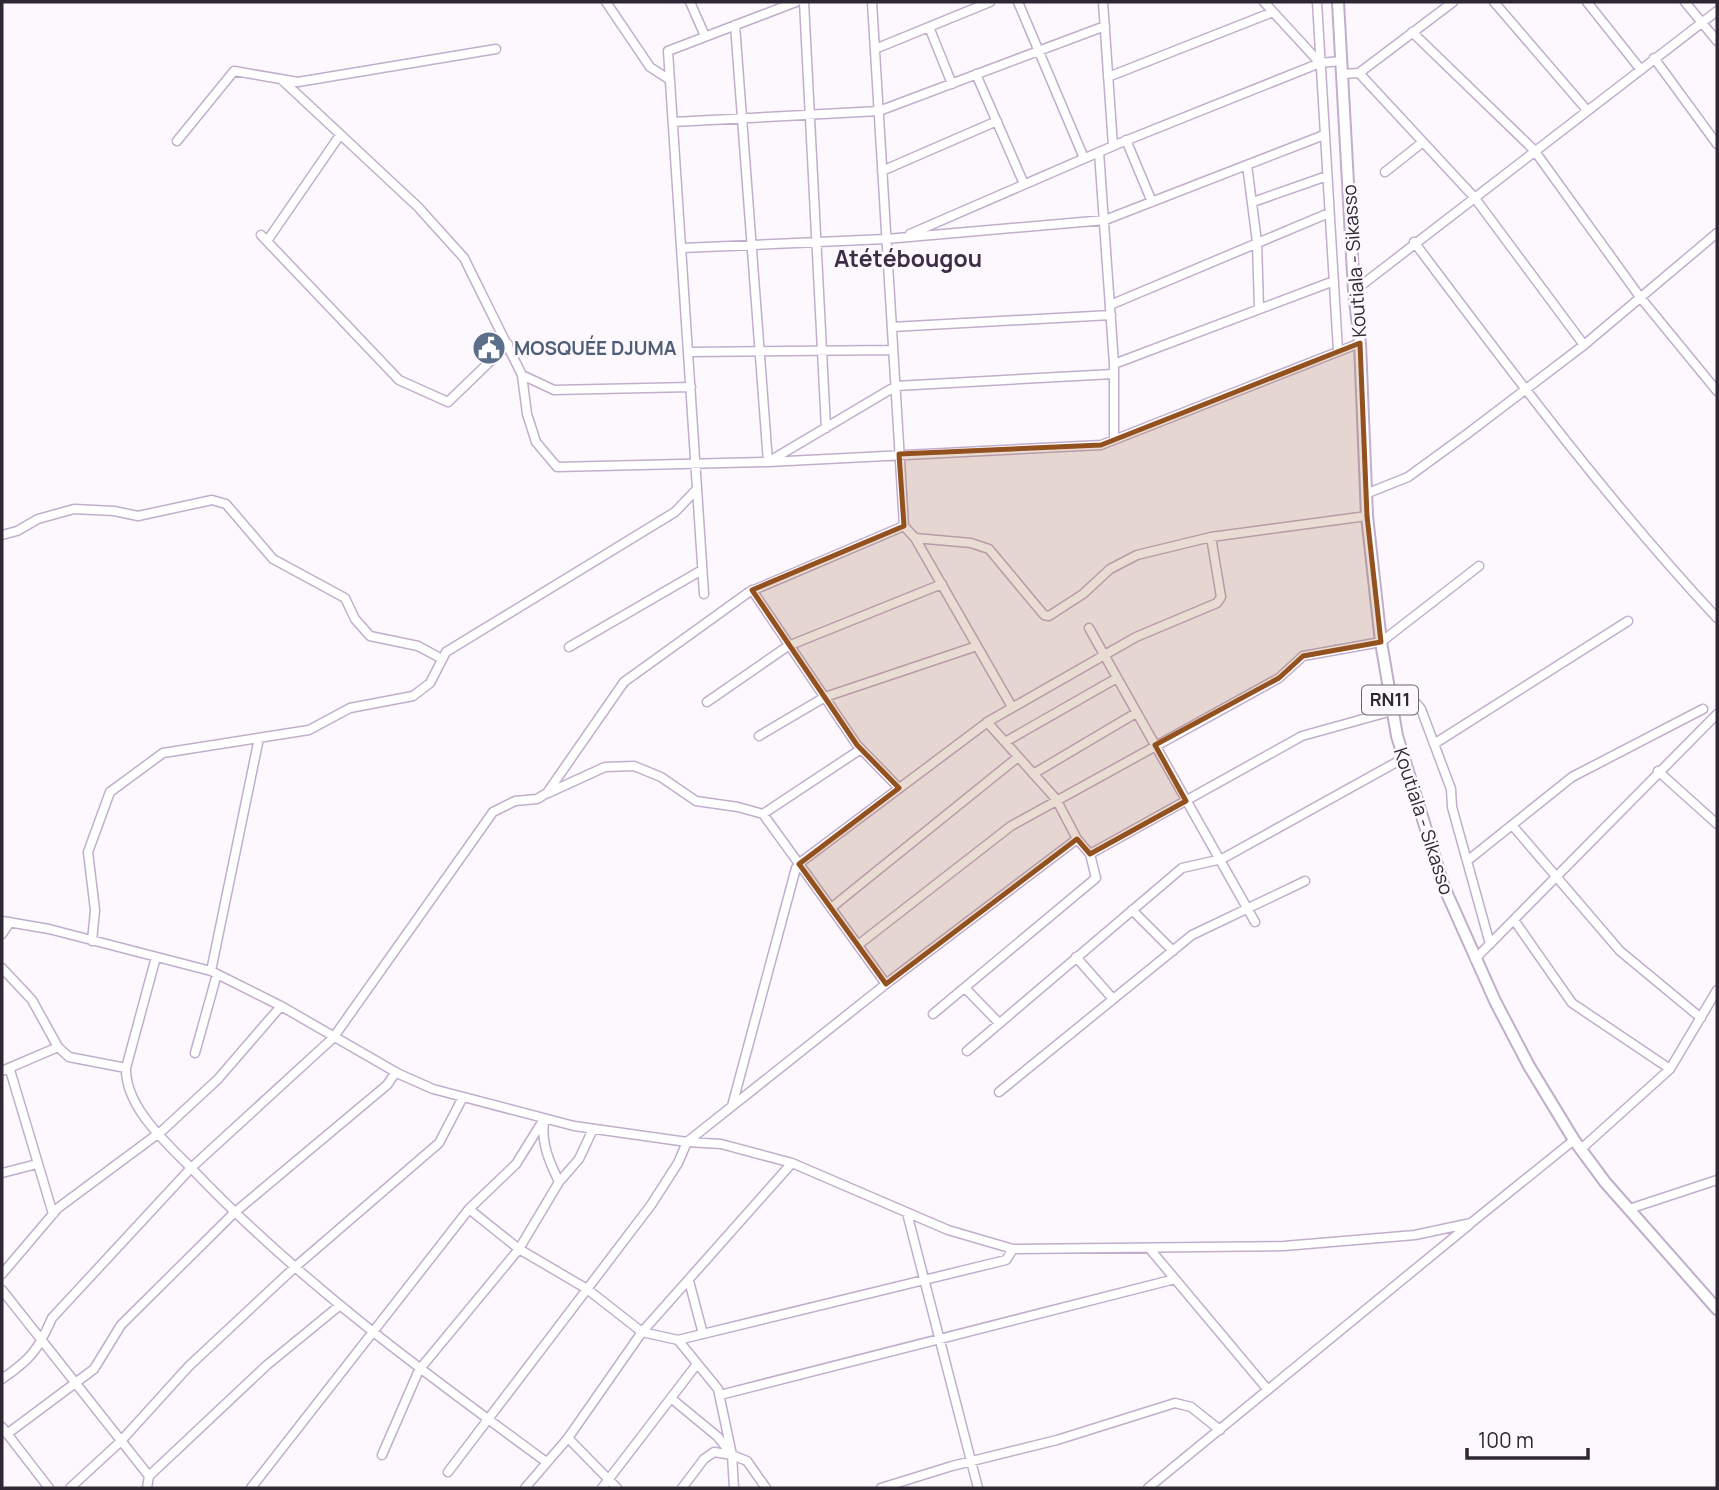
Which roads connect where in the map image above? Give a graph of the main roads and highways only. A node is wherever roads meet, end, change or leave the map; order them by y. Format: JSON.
{"nodes":[{"id":1,"x":1338,"y":2,"type":"edge"},
{"id":2,"x":1717,"y":1309,"type":"edge"}],
"edges":[{"from":1,"to":2,"type":"main road","name":"Koutiala - Sikasso","number":"RN11"}]}
